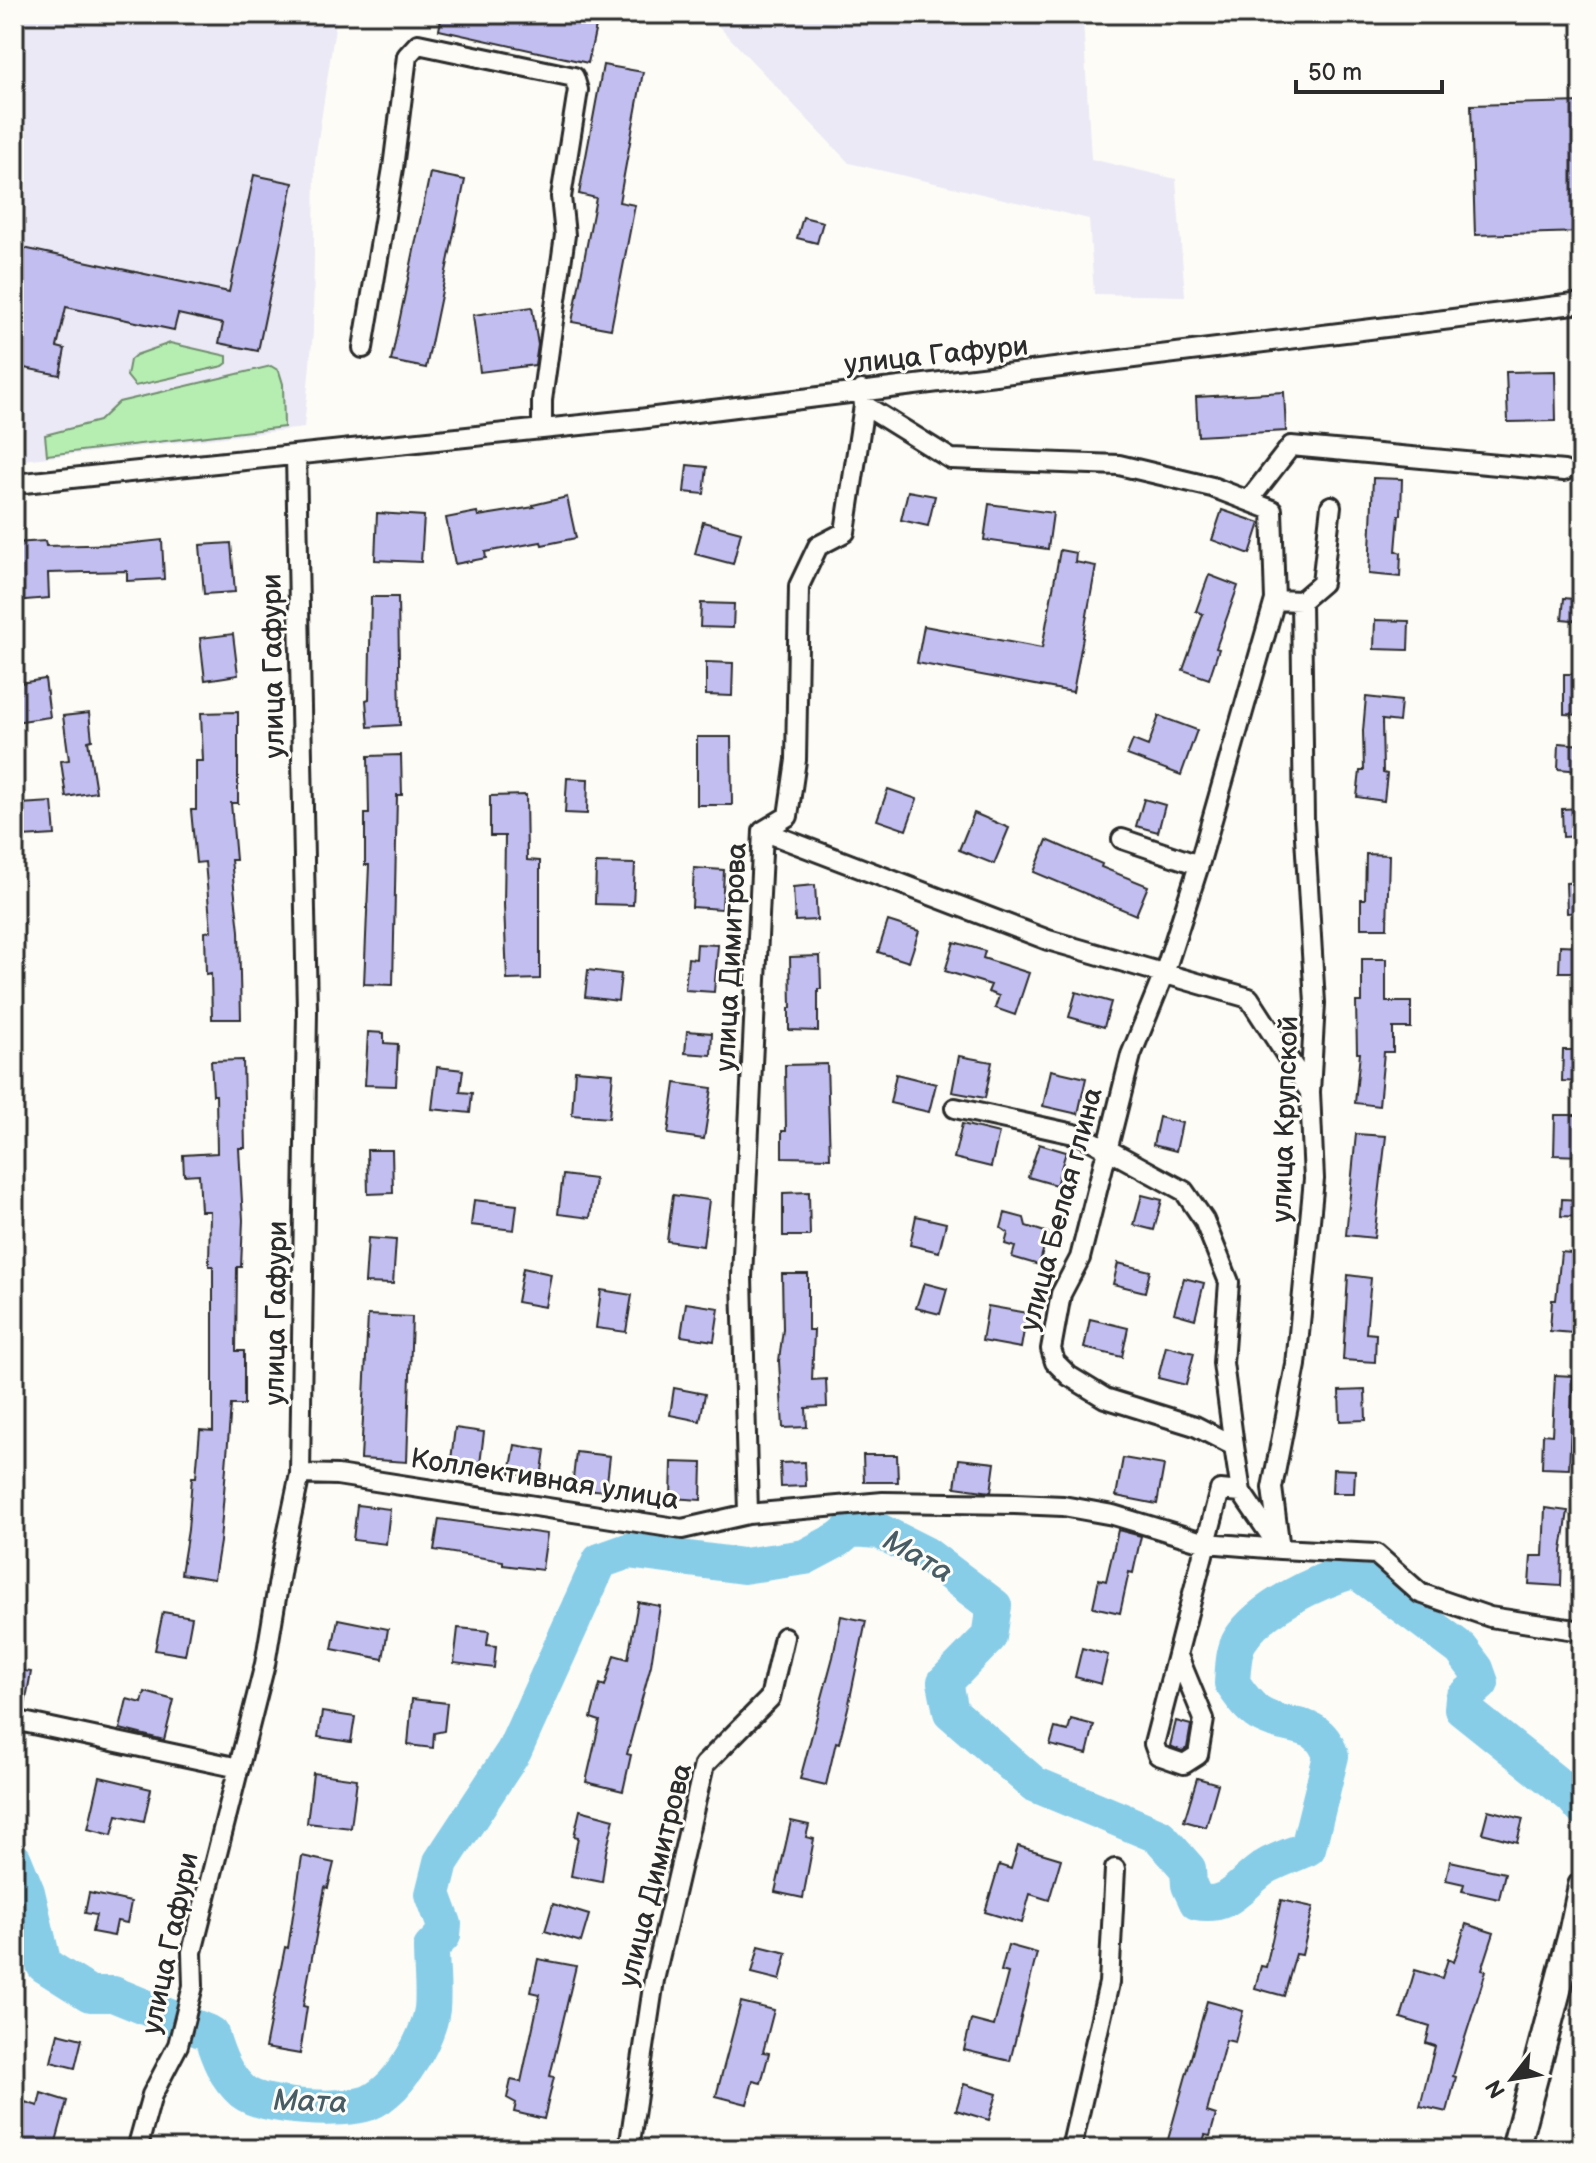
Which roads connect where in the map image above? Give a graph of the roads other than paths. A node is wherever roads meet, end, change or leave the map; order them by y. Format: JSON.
{"nodes":[{"id":1,"x":1582,"y":303,"type":"edge"},
{"id":2,"x":363,"y":348,"type":"dead end"},
{"id":3,"x":863,"y":398,"type":"junction"},
{"id":4,"x":542,"y":429,"type":"junction"},
{"id":5,"x":296,"y":455,"type":"junction"},
{"id":6,"x":1564,"y":471,"type":"dead end"},
{"id":7,"x":14,"y":484,"type":"edge"},
{"id":8,"x":1249,"y":500,"type":"junction"},
{"id":9,"x":1331,"y":506,"type":"dead end"},
{"id":10,"x":1275,"y":600,"type":"junction"},
{"id":11,"x":1301,"y":601,"type":"junction"},
{"id":12,"x":763,"y":831,"type":"junction"},
{"id":13,"x":1122,"y":839,"type":"dead end"},
{"id":14,"x":1199,"y":865,"type":"junction"},
{"id":15,"x":1164,"y":974,"type":"junction"},
{"id":16,"x":1310,"y":1092,"type":"junction"},
{"id":17,"x":955,"y":1108,"type":"dead end"},
{"id":18,"x":1107,"y":1148,"type":"junction"},
{"id":19,"x":1234,"y":1446,"type":"junction"},
{"id":20,"x":300,"y":1474,"type":"junction"},
{"id":21,"x":1241,"y":1492,"type":"junction"},
{"id":22,"x":748,"y":1514,"type":"junction"},
{"id":23,"x":1206,"y":1543,"type":"junction"},
{"id":24,"x":1280,"y":1549,"type":"junction"},
{"id":25,"x":1582,"y":1631,"type":"edge"},
{"id":26,"x":784,"y":1637,"type":"dead end"},
{"id":27,"x":1178,"y":1656,"type":"junction"},
{"id":28,"x":14,"y":1720,"type":"edge"},
{"id":29,"x":239,"y":1768,"type":"junction"},
{"id":30,"x":1115,"y":1869,"type":"dead end"},
{"id":31,"x":1582,"y":1886,"type":"edge"},
{"id":32,"x":137,"y":2149,"type":"edge"},
{"id":33,"x":629,"y":2149,"type":"edge"},
{"id":34,"x":1071,"y":2149,"type":"edge"},
{"id":35,"x":1515,"y":2149,"type":"edge"}],
"edges":[{"from":1,"to":3,"type":"street","name":"улица Гафури"},
{"from":2,"to":4,"type":"street"},
{"from":3,"to":4,"type":"street","name":"улица Гафури"},
{"from":3,"to":8,"type":"street"},
{"from":3,"to":12,"type":"street","name":"улица Димитрова"},
{"from":4,"to":5,"type":"street","name":"улица Гафури"},
{"from":5,"to":7,"type":"street","name":"улица Гафури"},
{"from":5,"to":20,"type":"street","name":"улица Гафури"},
{"from":6,"to":8,"type":"street"},
{"from":8,"to":10,"type":"street","name":"улица Белая глина"},
{"from":9,"to":11,"type":"street"},
{"from":10,"to":11,"type":"street"},
{"from":10,"to":14,"type":"street","name":"улица Белая глина"},
{"from":11,"to":16,"type":"street","name":"улица Крупской"},
{"from":12,"to":15,"type":"street"},
{"from":12,"to":22,"type":"street","name":"улица Димитрова"},
{"from":13,"to":14,"type":"street"},
{"from":14,"to":15,"type":"street","name":"улица Белая глина"},
{"from":15,"to":16,"type":"street"},
{"from":15,"to":18,"type":"street","name":"улица Белая глина"},
{"from":16,"to":24,"type":"street","name":"улица Крупской"},
{"from":17,"to":18,"type":"street"},
{"from":18,"to":19,"type":"street"},
{"from":18,"to":19,"type":"street","name":"улица Белая глина"},
{"from":19,"to":21,"type":"street"},
{"from":20,"to":22,"type":"street","name":"Коллективная улица"},
{"from":20,"to":29,"type":"street","name":"улица Гафури"},
{"from":21,"to":23,"type":"street"},
{"from":21,"to":24,"type":"street"},
{"from":22,"to":23,"type":"street","name":"Коллективная улица"},
{"from":23,"to":24,"type":"street"},
{"from":23,"to":27,"type":"street"},
{"from":24,"to":25,"type":"street"},
{"from":26,"to":33,"type":"street","name":"улица Димитрова"},
{"from":27,"to":27,"type":"street"},
{"from":28,"to":29,"type":"street"},
{"from":29,"to":32,"type":"street","name":"улица Гафури"},
{"from":30,"to":34,"type":"street"},
{"from":31,"to":35,"type":"main road"}]}
